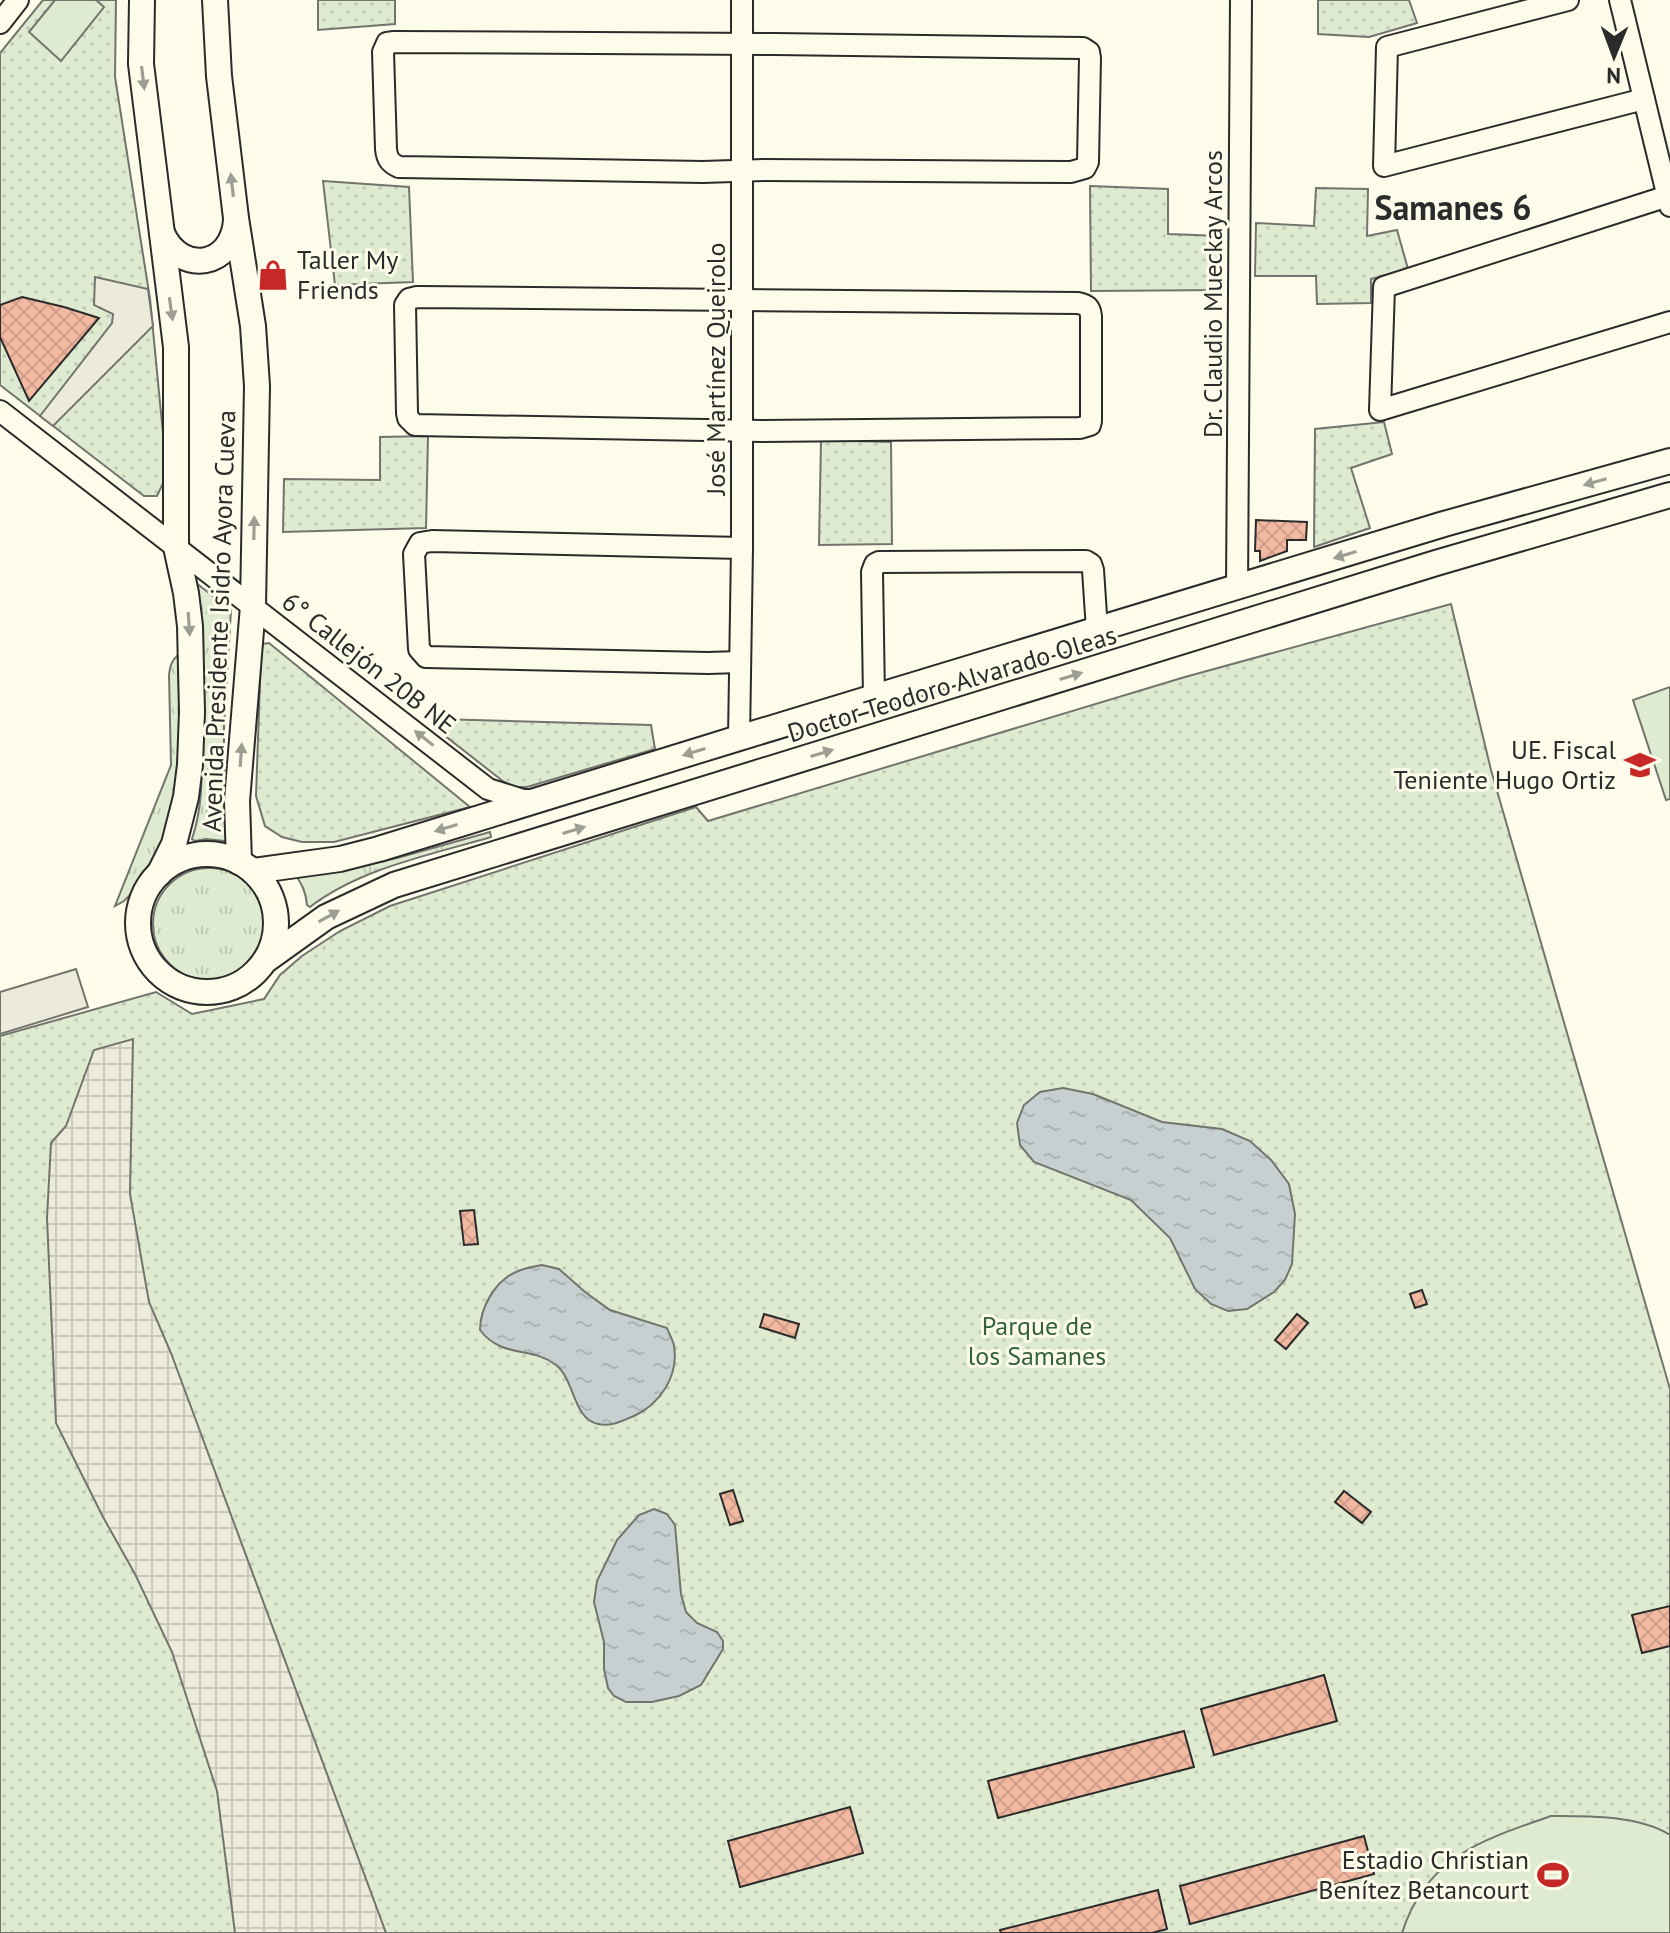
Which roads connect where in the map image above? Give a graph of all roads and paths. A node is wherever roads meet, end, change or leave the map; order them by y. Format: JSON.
{"nodes":[{"id":1,"x":18,"y":0,"type":"edge"},
{"id":2,"x":142,"y":0,"type":"edge"},
{"id":3,"x":215,"y":0,"type":"edge"},
{"id":4,"x":742,"y":0,"type":"edge"},
{"id":5,"x":1241,"y":0,"type":"edge"},
{"id":6,"x":1568,"y":0,"type":"edge"},
{"id":7,"x":1620,"y":0,"type":"edge"},
{"id":8,"x":0,"y":23,"type":"edge"},
{"id":9,"x":742,"y":44,"type":"junction"},
{"id":10,"x":1644,"y":99,"type":"junction"},
{"id":11,"x":744,"y":170,"type":"junction"},
{"id":12,"x":1669,"y":201,"type":"edge"},
{"id":13,"x":236,"y":218,"type":"junction"},
{"id":14,"x":161,"y":231,"type":"junction"},
{"id":15,"x":742,"y":302,"type":"junction"},
{"id":16,"x":1670,"y":322,"type":"edge"},
{"id":17,"x":0,"y":411,"type":"edge"},
{"id":18,"x":741,"y":431,"type":"junction"},
{"id":19,"x":1670,"y":461,"type":"edge"},
{"id":20,"x":1670,"y":495,"type":"edge"},
{"id":21,"x":176,"y":547,"type":"junction"},
{"id":22,"x":742,"y":548,"type":"junction"},
{"id":23,"x":1237,"y":588,"type":"junction"},
{"id":24,"x":253,"y":606,"type":"junction"},
{"id":25,"x":1097,"y":630,"type":"junction"},
{"id":26,"x":740,"y":662,"type":"junction"},
{"id":27,"x":874,"y":697,"type":"junction"},
{"id":28,"x":739,"y":738,"type":"junction"},
{"id":29,"x":538,"y":800,"type":"junction"},
{"id":30,"x":238,"y":833,"type":"junction"},
{"id":31,"x":290,"y":865,"type":"junction"},
{"id":32,"x":246,"y":867,"type":"junction"},
{"id":33,"x":159,"y":874,"type":"junction"},
{"id":34,"x":266,"y":960,"type":"junction"}],
"edges":[{"from":1,"to":8,"type":"street"},
{"from":2,"to":14,"type":"main road","name":"Avenida Presidente Isidro Ayora Cueva","one_way":true},
{"from":13,"to":3,"type":"main road","name":"Avenida Presidente Isidro Ayora Cueva","one_way":true},
{"from":4,"to":9,"type":"street","name":"José Martínez Queirolo"},
{"from":5,"to":23,"type":"street","name":"Dr. Claudio Mueckay Arcos"},
{"from":6,"to":10,"type":"street"},
{"from":7,"to":10,"type":"street"},
{"from":9,"to":11,"type":"street","name":"José Martínez Queirolo"},
{"from":9,"to":11,"type":"street"},
{"from":9,"to":11,"type":"street"},
{"from":10,"to":12,"type":"street"},
{"from":11,"to":15,"type":"street","name":"José Martínez Queirolo"},
{"from":12,"to":16,"type":"street"},
{"from":13,"to":14,"type":"main road"},
{"from":24,"to":13,"type":"main road","name":"Avenida Presidente Isidro Ayora Cueva","one_way":true},
{"from":14,"to":21,"type":"main road","name":"Avenida Presidente Isidro Ayora Cueva","one_way":true},
{"from":15,"to":18,"type":"street","name":"José Martínez Queirolo"},
{"from":15,"to":18,"type":"street"},
{"from":15,"to":18,"type":"street"},
{"from":17,"to":21,"type":"street"},
{"from":18,"to":22,"type":"street","name":"José Martínez Queirolo"},
{"from":19,"to":23,"type":"main road","name":"Doctor Teodoro Alvarado Oleas","one_way":true},
{"from":34,"to":20,"type":"main road","name":"Doctor Teodoro Alvarado Oleas","one_way":true},
{"from":21,"to":24,"type":"street","name":"6° Callejón 20B NE"},
{"from":21,"to":33,"type":"main road","name":"Avenida Presidente Isidro Ayora Cueva","one_way":true},
{"from":22,"to":26,"type":"street","name":"José Martínez Queirolo"},
{"from":22,"to":26,"type":"street"},
{"from":23,"to":25,"type":"main road","name":"Doctor Teodoro Alvarado Oleas"},
{"from":29,"to":24,"type":"street","name":"6° Callejón 20B NE","one_way":true},
{"from":30,"to":24,"type":"main road","name":"Avenida Presidente Isidro Ayora Cueva","one_way":true},
{"from":25,"to":27,"type":"main road","name":"Doctor Teodoro Alvarado Oleas"},
{"from":25,"to":27,"type":"street"},
{"from":26,"to":28,"type":"street","name":"José Martínez Queirolo"},
{"from":27,"to":28,"type":"main road","name":"Doctor Teodoro Alvarado Oleas"},
{"from":28,"to":29,"type":"main road","name":"Doctor Teodoro Alvarado Oleas","one_way":true},
{"from":29,"to":31,"type":"main road","name":"Doctor Teodoro Alvarado Oleas","one_way":true},
{"from":30,"to":31,"type":"main road"},
{"from":30,"to":32,"type":"main road","name":"Avenida Presidente Isidro Ayora Cueva"},
{"from":31,"to":32,"type":"main road","name":"Doctor Teodoro Alvarado Oleas"},
{"from":32,"to":33,"type":"main road"},
{"from":32,"to":34,"type":"main road"},
{"from":33,"to":34,"type":"main road"}]}
